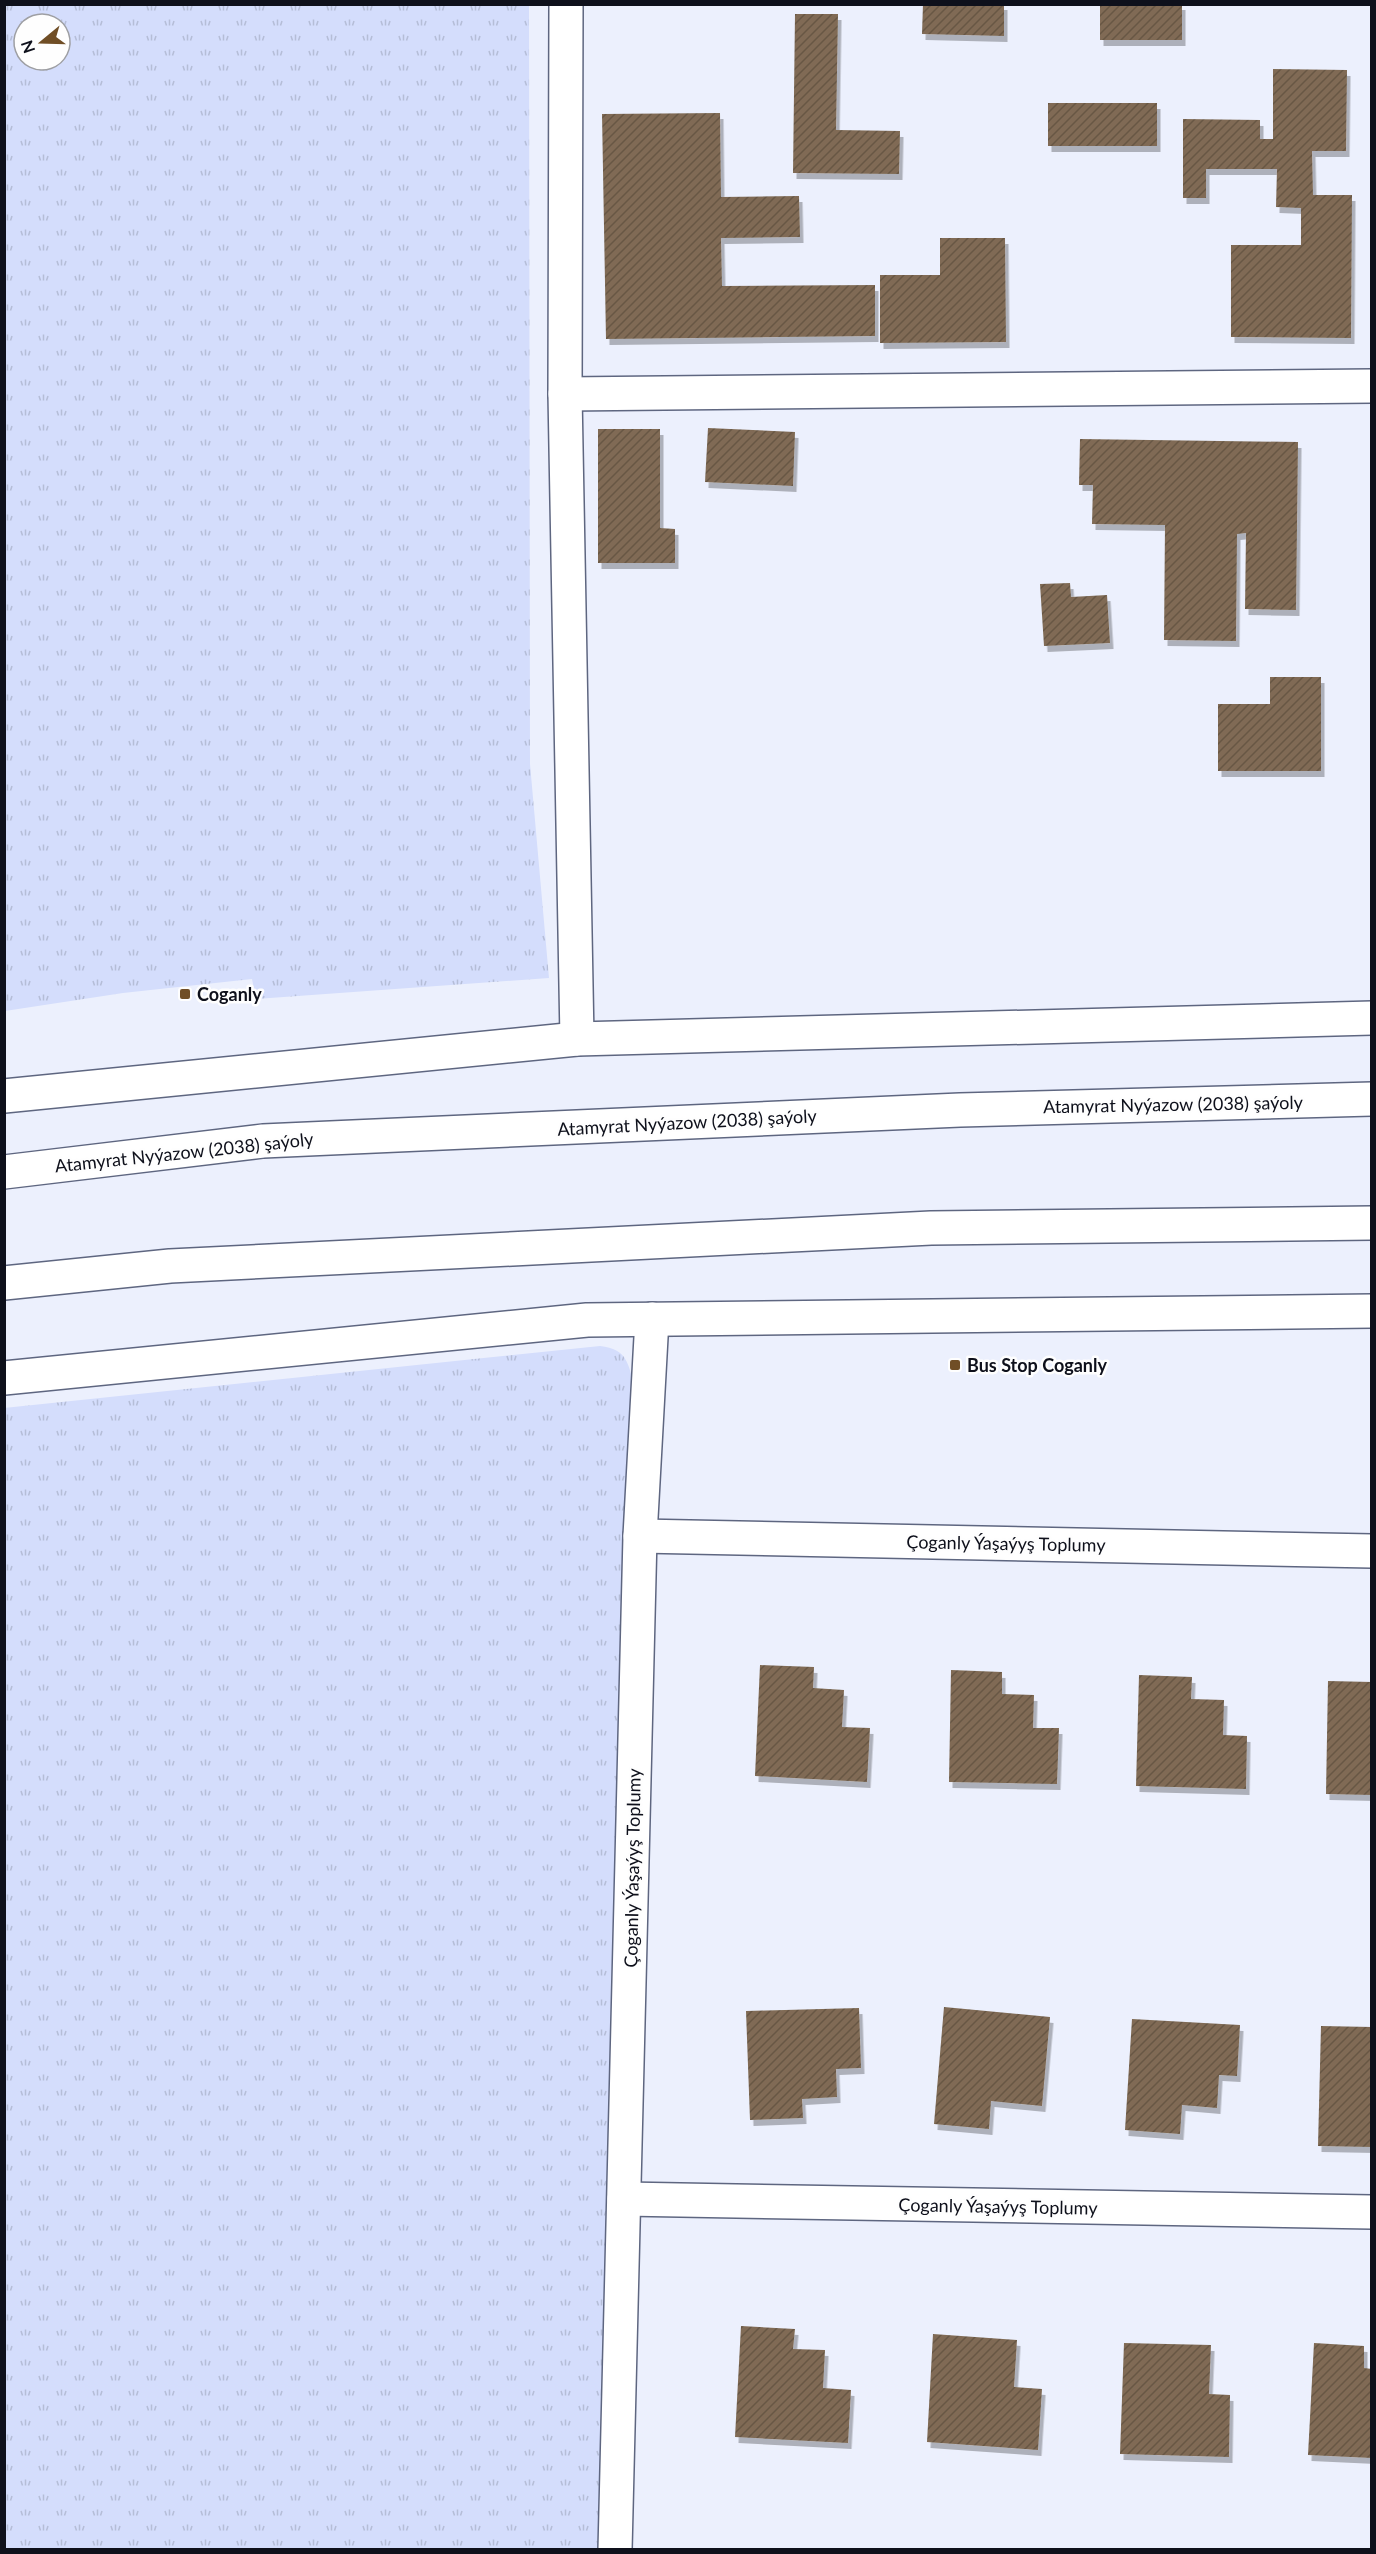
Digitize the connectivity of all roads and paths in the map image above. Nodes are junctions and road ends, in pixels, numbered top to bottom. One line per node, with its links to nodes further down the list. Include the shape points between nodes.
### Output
1 (566, 4): 3 (street)
2 (1371, 386): 3 (street)
3 (565, 394): 5 (street)
4 (1371, 1018): 5 (street)
5 (577, 1038): 6 (street)
6 (4, 1096)
7 (1371, 1100): 8 (street, Atamyrat Nyýazow (2038) şaýoly, via 960,1110 263,1141)
8 (4, 1172)
9 (1371, 1223): 10 (street, via 931,1228 182,1265)
10 (4, 1283)
11 (1371, 1311): 12 (street)
12 (652, 1319): 13 (street, via 587,1320); 14 (street, Çoganly Ýaşaýyş Toplumy)
13 (4, 1378)
14 (640, 1536): 15 (street, Çoganly Ýaşaýyş Toplumy); 16 (street, Çoganly Ýaşaýyş Toplumy)
15 (1371, 1551)
16 (624, 2199): 17 (street, Çoganly Ýaşaýyş Toplumy); 18 (street, Çoganly Ýaşaýyş Toplumy)
17 (1371, 2212)
18 (615, 2550)

